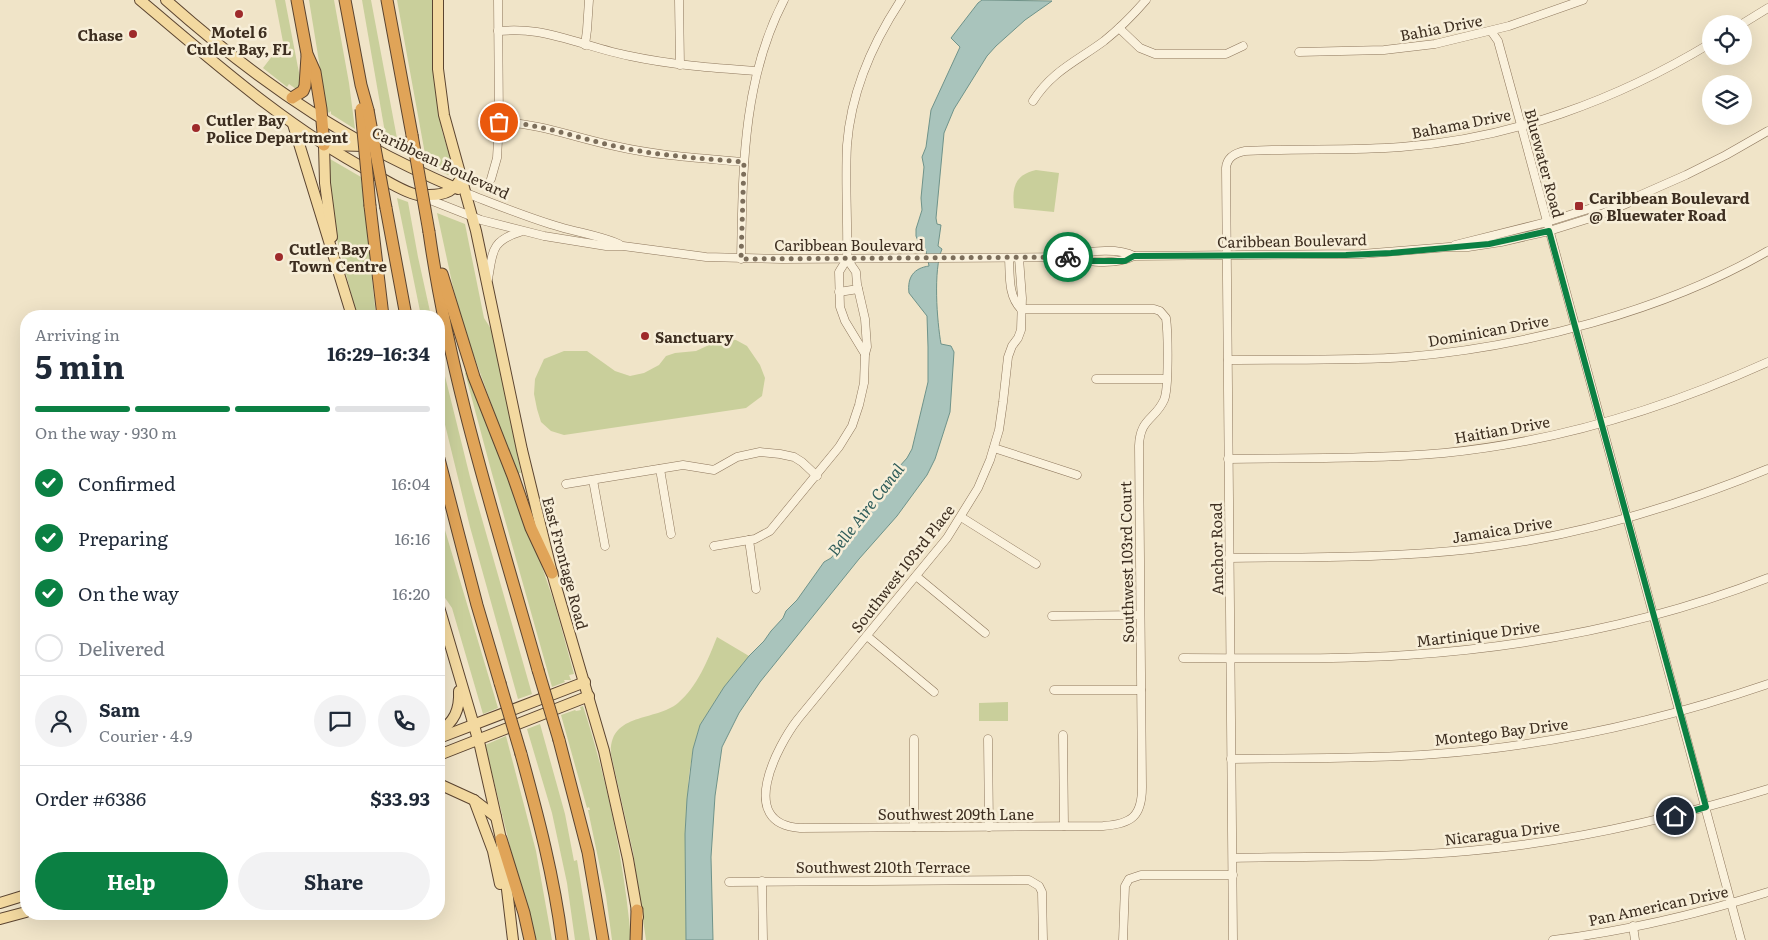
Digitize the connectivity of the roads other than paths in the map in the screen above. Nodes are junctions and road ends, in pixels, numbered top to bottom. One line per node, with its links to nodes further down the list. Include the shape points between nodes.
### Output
1 (140, 0): 20 (main road, Caribbean Boulevard)
2 (166, 0): 15 (main road, Caribbean Boulevard)
3 (297, 0): 25 (highway)
4 (345, 0): 30 (highway)
5 (387, 0): 50 (highway, bridge)
6 (438, 0): 40 (main road, East Frontage Road, via 438,69 442,105)
7 (498, 0): 18 (street)
8 (589, 0): 21 (street)
9 (680, 0): 26 (street)
10 (784, 0): 27 (street)
11 (900, 0): 59 (street, via 871,51 852,112 847,155)
12 (1146, 0): 17 (street)
13 (1583, 0): 19 (street, Bahia Drive)
14 (1768, 8): 16 (street)
15 (186, 18): 20 (main road); 28 (main road, Caribbean Boulevard)
16 (1752, 18)
17 (1119, 28): 22 (street, via 1140,48 1155,54 1226,54); 29 (street, via 1053,76)
18 (498, 31): 21 (street, via 536,32); 32 (street)
19 (1492, 31): 24 (street, Bahia Drive, via 1411,48); 34 (street, Bluewater Road, via 1498,41)
20 (178, 32): 33 (main road, Caribbean Boulevard)
21 (585, 45): 26 (street)
22 (1243, 46)
23 (1702, 48): 34 (street, Bahama Drive, via 1668,68 1577,109)
24 (1299, 52)
25 (307, 54): 28 (highway, via 305,86); 31 (highway, via 315,72)
26 (680, 65): 27 (street)
27 (756, 71): 39 (street)
28 (292, 98): 31 (main road, Caribbean Boulevard)
29 (1033, 101)
30 (364, 109): 65 (highway, bridge, via 370,206); 66 (highway, bridge)
31 (322, 118): 36 (highway); 37 (main road, Caribbean Boulevard)
32 (499, 122): 39 (street, via 530,124 652,154); 41 (street, via 497,158)
33 (293, 124): 36 (main road, Caribbean Boulevard); 53 (main road)
34 (1521, 126): 38 (street, Bahama Drive, via 1415,146 1245,151); 47 (street, Bluewater Road)
35 (1768, 130): 45 (street, Caribbean Boulevard, via 1701,168)
36 (324, 145): 37 (main road); 44 (main road, Caribbean Boulevard); 53 (main road)
37 (368, 146): 42 (main road, Caribbean Boulevard)
38 (1229, 158): 55 (street, Anchor Road, via 1226,165)
39 (744, 162): 58 (street)
40 (462, 175): 42 (main road); 43 (main road, East Frontage Road)
41 (491, 179)
42 (455, 188): 43 (main road, Caribbean Boulevard); 44 (main road, via 443,194)
43 (466, 193): 46 (main road, East Frontage Road); 51 (street, Caribbean Boulevard, via 530,218)
44 (418, 196): 46 (street, Caribbean Boulevard)
45 (1636, 197): 47 (street, Caribbean Boulevard); 49 (street, Caribbean Boulevard, via 1597,216)
46 (473, 217): 48 (street, Caribbean Boulevard); 60 (main road, East Frontage Road)
47 (1547, 222): 49 (street, Bluewater Road); 52 (street, Caribbean Boulevard)
48 (522, 231): 51 (street, Caribbean Boulevard, via 589,244); 60 (street, via 506,237 495,247)
49 (1549, 231): 52 (street, Caribbean Boulevard, via 1501,242); 69 (street, Bluewater Road)
50 (429, 232): 67 (highway, bridge); 93 (highway, via 474,377 531,528)
51 (623, 246): 58 (street, Caribbean Boulevard, via 670,254)
52 (1449, 247): 55 (street, Caribbean Boulevard, via 1361,254)
53 (332, 250): 64 (main road)
54 (1768, 250): 69 (street, Dominican Drive, via 1693,287)
55 (1227, 256): 57 (street, Caribbean Boulevard, via 1134,256 1125,261 1084,261 1074,257); 71 (street, Anchor Road)
56 (1009, 258): 57 (street, Caribbean Boulevard); 59 (street, Caribbean Boulevard); 63 (street, Southwest 103rd Place, via 1012,294)
57 (1019, 258): 63 (street, Southwest 103rd Place)
58 (741, 259): 59 (street, Caribbean Boulevard)
59 (847, 259): 61 (street, via 856,272); 62 (street, via 839,272)
60 (487, 284): 93 (main road, East Frontage Road)
61 (858, 290): 62 (street); 70 (street, via 865,319)
62 (839, 292): 70 (street, via 843,317)
63 (1021, 309): 74 (street, Southwest 103rd Court, via 1150,309 1162,313 1166,322); 76 (street, Southwest 103rd Place, via 1020,334 1008,357)
64 (350, 310)
65 (382, 310)
66 (405, 310)
67 (442, 310)
68 (445, 322): 149 (highway, bridge, via 466,413 588,852)
69 (1575, 327): 71 (street, Dominican Drive, via 1500,344 1422,355); 75 (street, Bluewater Road)
70 (865, 354): 81 (street, via 862,390 852,426)
71 (1228, 360): 77 (street, Anchor Road)
72 (1768, 362): 75 (street, Haitian Drive, via 1682,397)
73 (1096, 379): 74 (street)
74 (1166, 379): 97 (street, Southwest 103rd Court, via 1165,398 1146,421 1139,440)
75 (1601, 422): 77 (street, Haitian Drive, via 1533,439 1444,453 1356,458); 86 (street, Bluewater Road)
76 (994, 448): 80 (street); 85 (street, Southwest 103rd Place)
77 (1228, 459): 91 (street, Anchor Road)
78 (660, 469): 81 (street, via 686,465 714,470 737,456 765,452 794,457); 82 (street); 87 (street)
79 (1768, 470): 86 (street, Jamaica Drive)
80 (1077, 474)
81 (817, 476): 88 (street, via 770,531)
82 (593, 480): 84 (street); 89 (street)
83 (445, 482): 148 (highway, bridge, via 536,810 550,866)
84 (566, 484)
85 (962, 517): 92 (street); 94 (street, Southwest 103rd Place)
86 (1627, 518): 91 (street, Jamaica Drive, via 1539,538 1465,550 1362,557); 98 (street, Bluewater Road)
87 (671, 534)
88 (749, 540): 90 (street); 96 (street)
89 (605, 546)
90 (714, 546)
91 (1229, 558): 104 (street, Anchor Road)
92 (1036, 564)
93 (552, 572): 106 (main road, East Frontage Road)
94 (916, 576): 101 (street); 102 (street, Southwest 103rd Place)
95 (1768, 578): 98 (street, Martinique Drive)
96 (756, 588)
97 (1140, 615): 99 (street); 109 (street, Southwest 103rd Court)
98 (1653, 615): 104 (street, Martinique Drive, via 1573,634 1476,649 1366,657); 112 (street, Bluewater Road)
99 (1052, 616)
100 (445, 628): 105 (main road)
101 (985, 633)
102 (867, 636): 110 (street); 128 (street, Southwest 103rd Place, via 792,727 778,750 765,795 770,813)
103 (1184, 658): 104 (street, Martinique Drive)
104 (1230, 658): 121 (street, Anchor Road)
105 (460, 680): 113 (main road); 114 (main road, via 456,714)
106 (585, 682): 111 (main road, East Frontage Road); 113 (main road)
107 (1768, 684): 112 (street, Montego Bay Drive)
108 (1054, 690): 109 (street)
109 (1141, 690): 127 (street, Southwest 103rd Court, via 1142,795 1139,811)
110 (934, 692)
111 (589, 696): 118 (main road); 141 (main road, East Frontage Road, via 628,858)
112 (1679, 712): 121 (street, Montego Bay Drive, via 1565,738 1462,752 1386,757); 125 (street, Bluewater Road)
113 (474, 726): 116 (main road); 118 (main road)
114 (445, 727)
115 (1063, 735): 129 (street)
116 (445, 736)
117 (988, 739): 131 (street)
118 (478, 740): 120 (main road); 126 (main road)
119 (914, 740): 130 (street)
120 (445, 753)
121 (1231, 759): 133 (street, Anchor Road)
122 (445, 787): 124 (main road)
123 (1768, 789): 125 (street, Nicaragua Drive)
124 (474, 800): 126 (main road); 145 (main road, via 493,851)
125 (1706, 807): 133 (street, Nicaragua Drive, via 1593,833 1469,851); 140 (street, Bluewater Road)
126 (496, 817): 132 (main road)
127 (1133, 817): 129 (street, Southwest 209th Lane, via 1108,825)
128 (778, 821): 130 (street, Southwest 209th Lane, via 800,828)
129 (1064, 826): 131 (street, Southwest 209th Lane)
130 (914, 827): 131 (street, Southwest 209th Lane)
131 (989, 827)
132 (501, 839): 145 (main road); 147 (highway)
133 (1233, 858): 134 (street, Anchor Road)
134 (1233, 874): 154 (street, via 1132,877 1125,886); 155 (street, Anchor Road)
135 (762, 881): 136 (street, Southwest 210th Terrace); 152 (street); 153 (street, Southwest 210th Terrace, via 1024,879 1041,889)
136 (729, 882)
137 (1768, 892): 140 (street, Pan American Drive)
138 (20, 898): 139 (main road)
139 (0, 903)
140 (1731, 904): 144 (street, Pan American Drive); 158 (street, Bluewater Road)
141 (637, 910): 150 (highway); 151 (main road, East Frontage Road)
142 (20, 914): 143 (main road)
143 (0, 919)
144 (1632, 926): 156 (street, Pan American Drive); 157 (street)
145 (511, 928): 146 (main road)
146 (513, 940)
147 (530, 940)
148 (562, 940)
149 (603, 940)
150 (636, 940)
151 (642, 940)
152 (763, 940)
153 (1043, 940)
154 (1123, 940)
155 (1233, 940)
156 (1553, 940)
157 (1635, 940)
158 (1741, 940)

